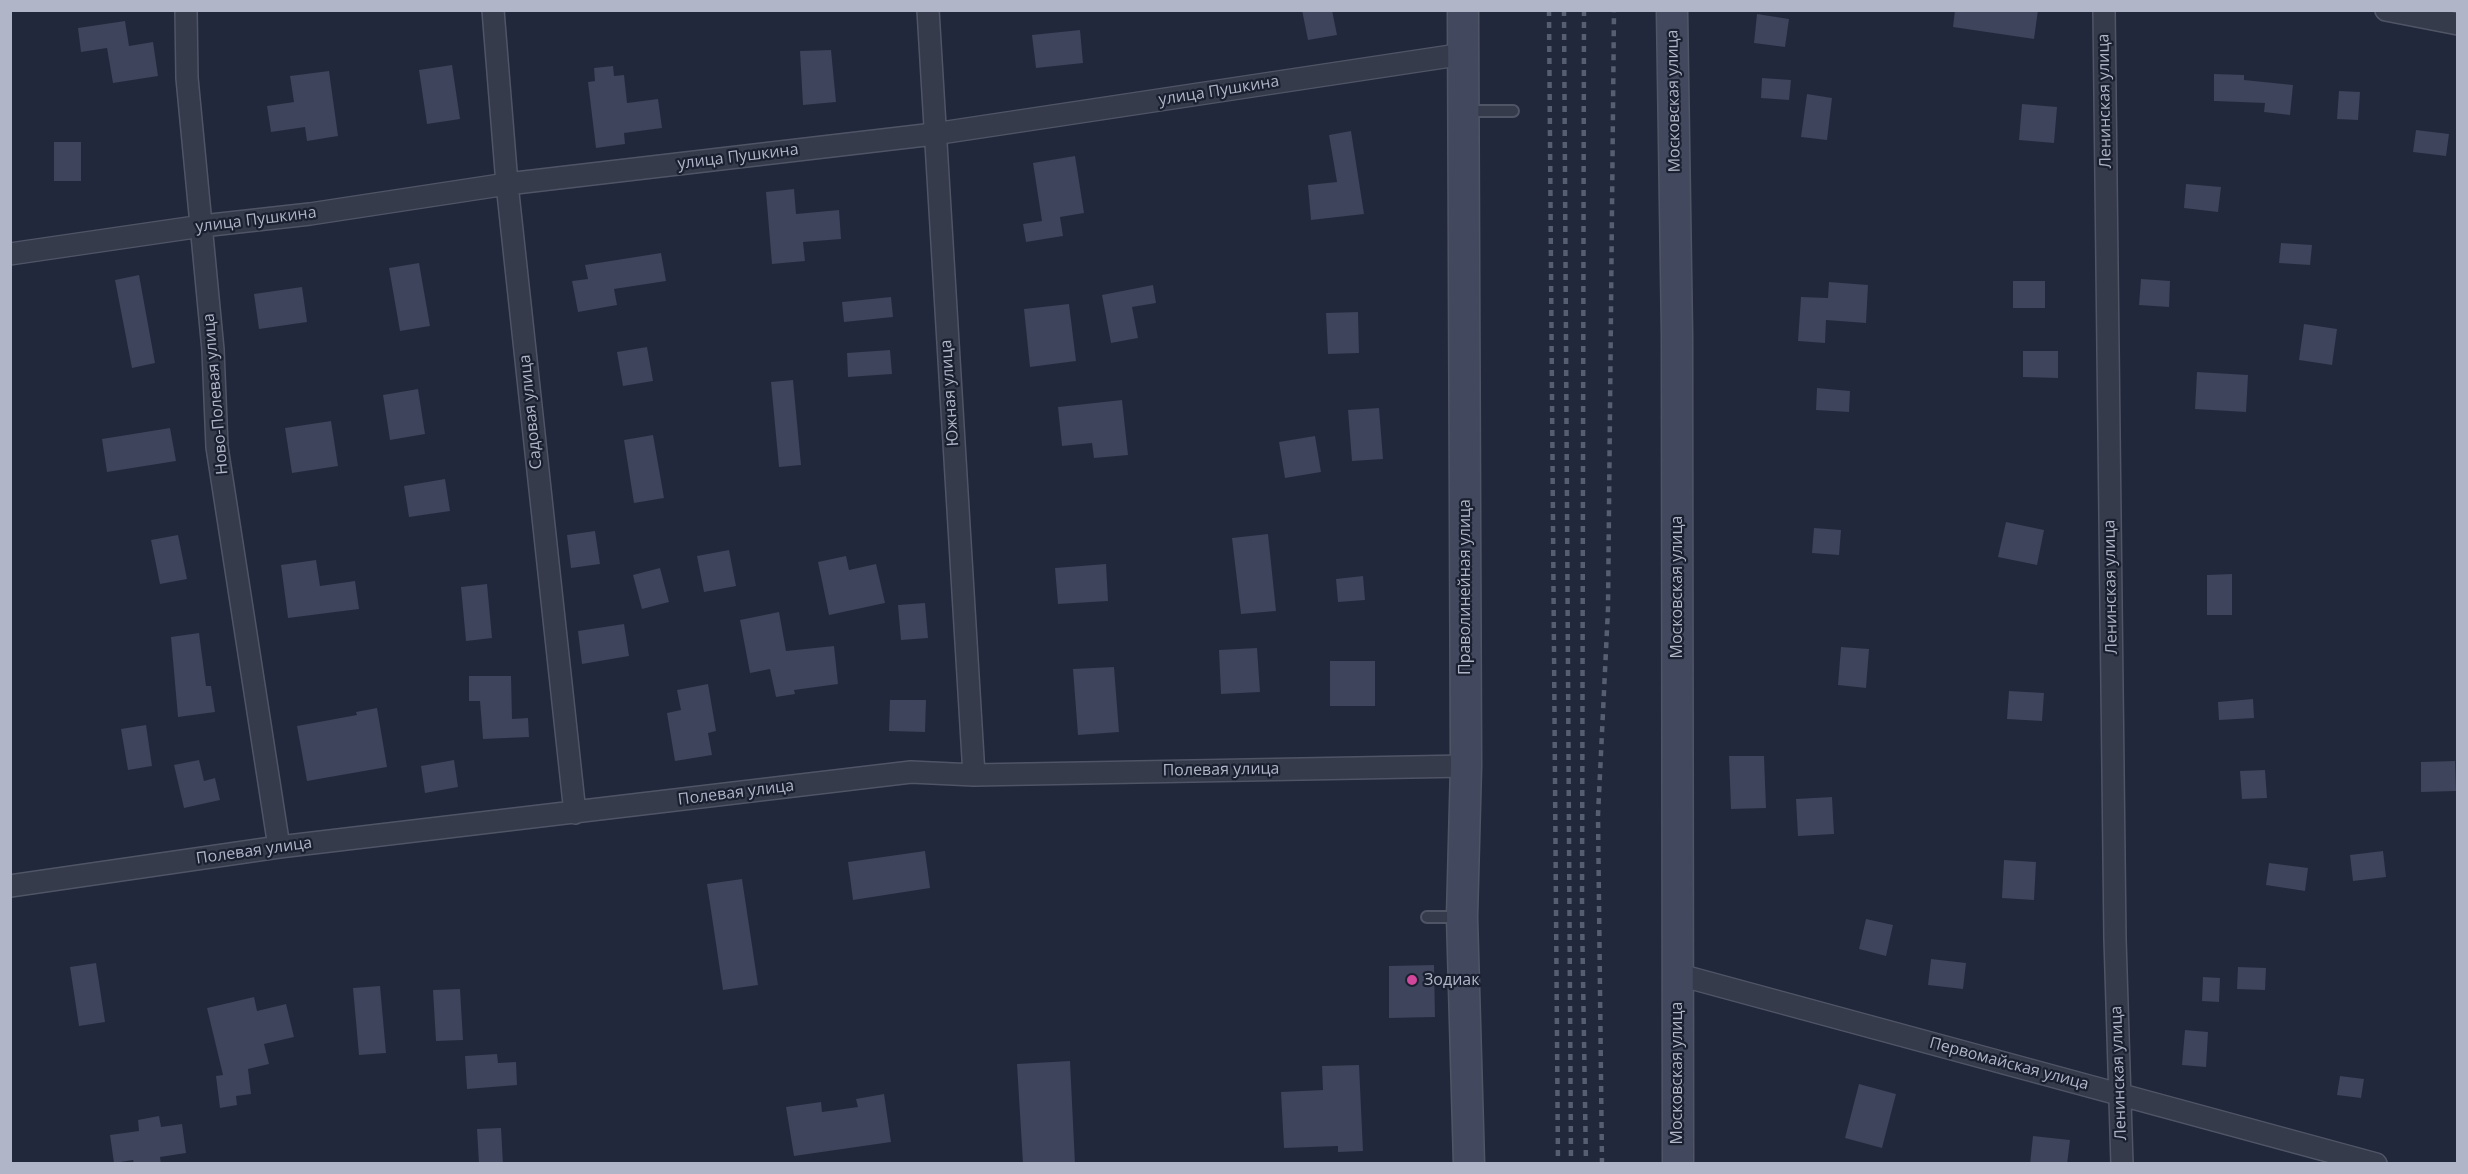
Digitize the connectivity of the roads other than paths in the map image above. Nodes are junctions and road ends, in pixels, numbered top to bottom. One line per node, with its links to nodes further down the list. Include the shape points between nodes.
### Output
1 (186, 10): 14 (street, Ново-Полевая улица)
2 (493, 10): 13 (street, Садовая улица)
3 (928, 10): 12 (street, Южная улица)
4 (1463, 10): 9 (main road, Праволинейная улица)
5 (1672, 10): 23 (main road, Московская улица, via 1677,335)
6 (2104, 10): 24 (street, Ленинская улица)
7 (2386, 10): 8 (street)
8 (2457, 24)
9 (1464, 54): 10 (main road, Праволинейная улица); 12 (street, улица Пушкина)
10 (1464, 111): 11 (lane); 16 (main road, Праволинейная улица)
11 (1513, 111)
12 (934, 134): 13 (street, улица Пушкина); 17 (street, Южная улица)
13 (507, 184): 14 (street, улица Пушкина); 18 (street, Садовая улица)
14 (201, 226): 15 (street, улица Пушкина); 19 (street, Ново-Полевая улица, via 213,350 217,447)
15 (10, 254)
16 (1466, 766): 17 (street, Полевая улица); 22 (main road, Праволинейная улица)
17 (974, 775): 18 (street, Полевая улица, via 911,772)
18 (575, 813): 19 (street, Полевая улица)
19 (279, 847): 20 (street, Полевая улица)
20 (10, 886)
21 (1427, 917): 22 (lane)
22 (1462, 917): 25 (main road, Праволинейная улица)
23 (1677, 974): 24 (street, Первомайская улица); 26 (main road, Московская улица)
24 (2119, 1093): 27 (street, Ленинская улица); 28 (street, Первомайская улица)
25 (1469, 1164)
26 (1678, 1164)
27 (2122, 1164)
28 (2376, 1164)

